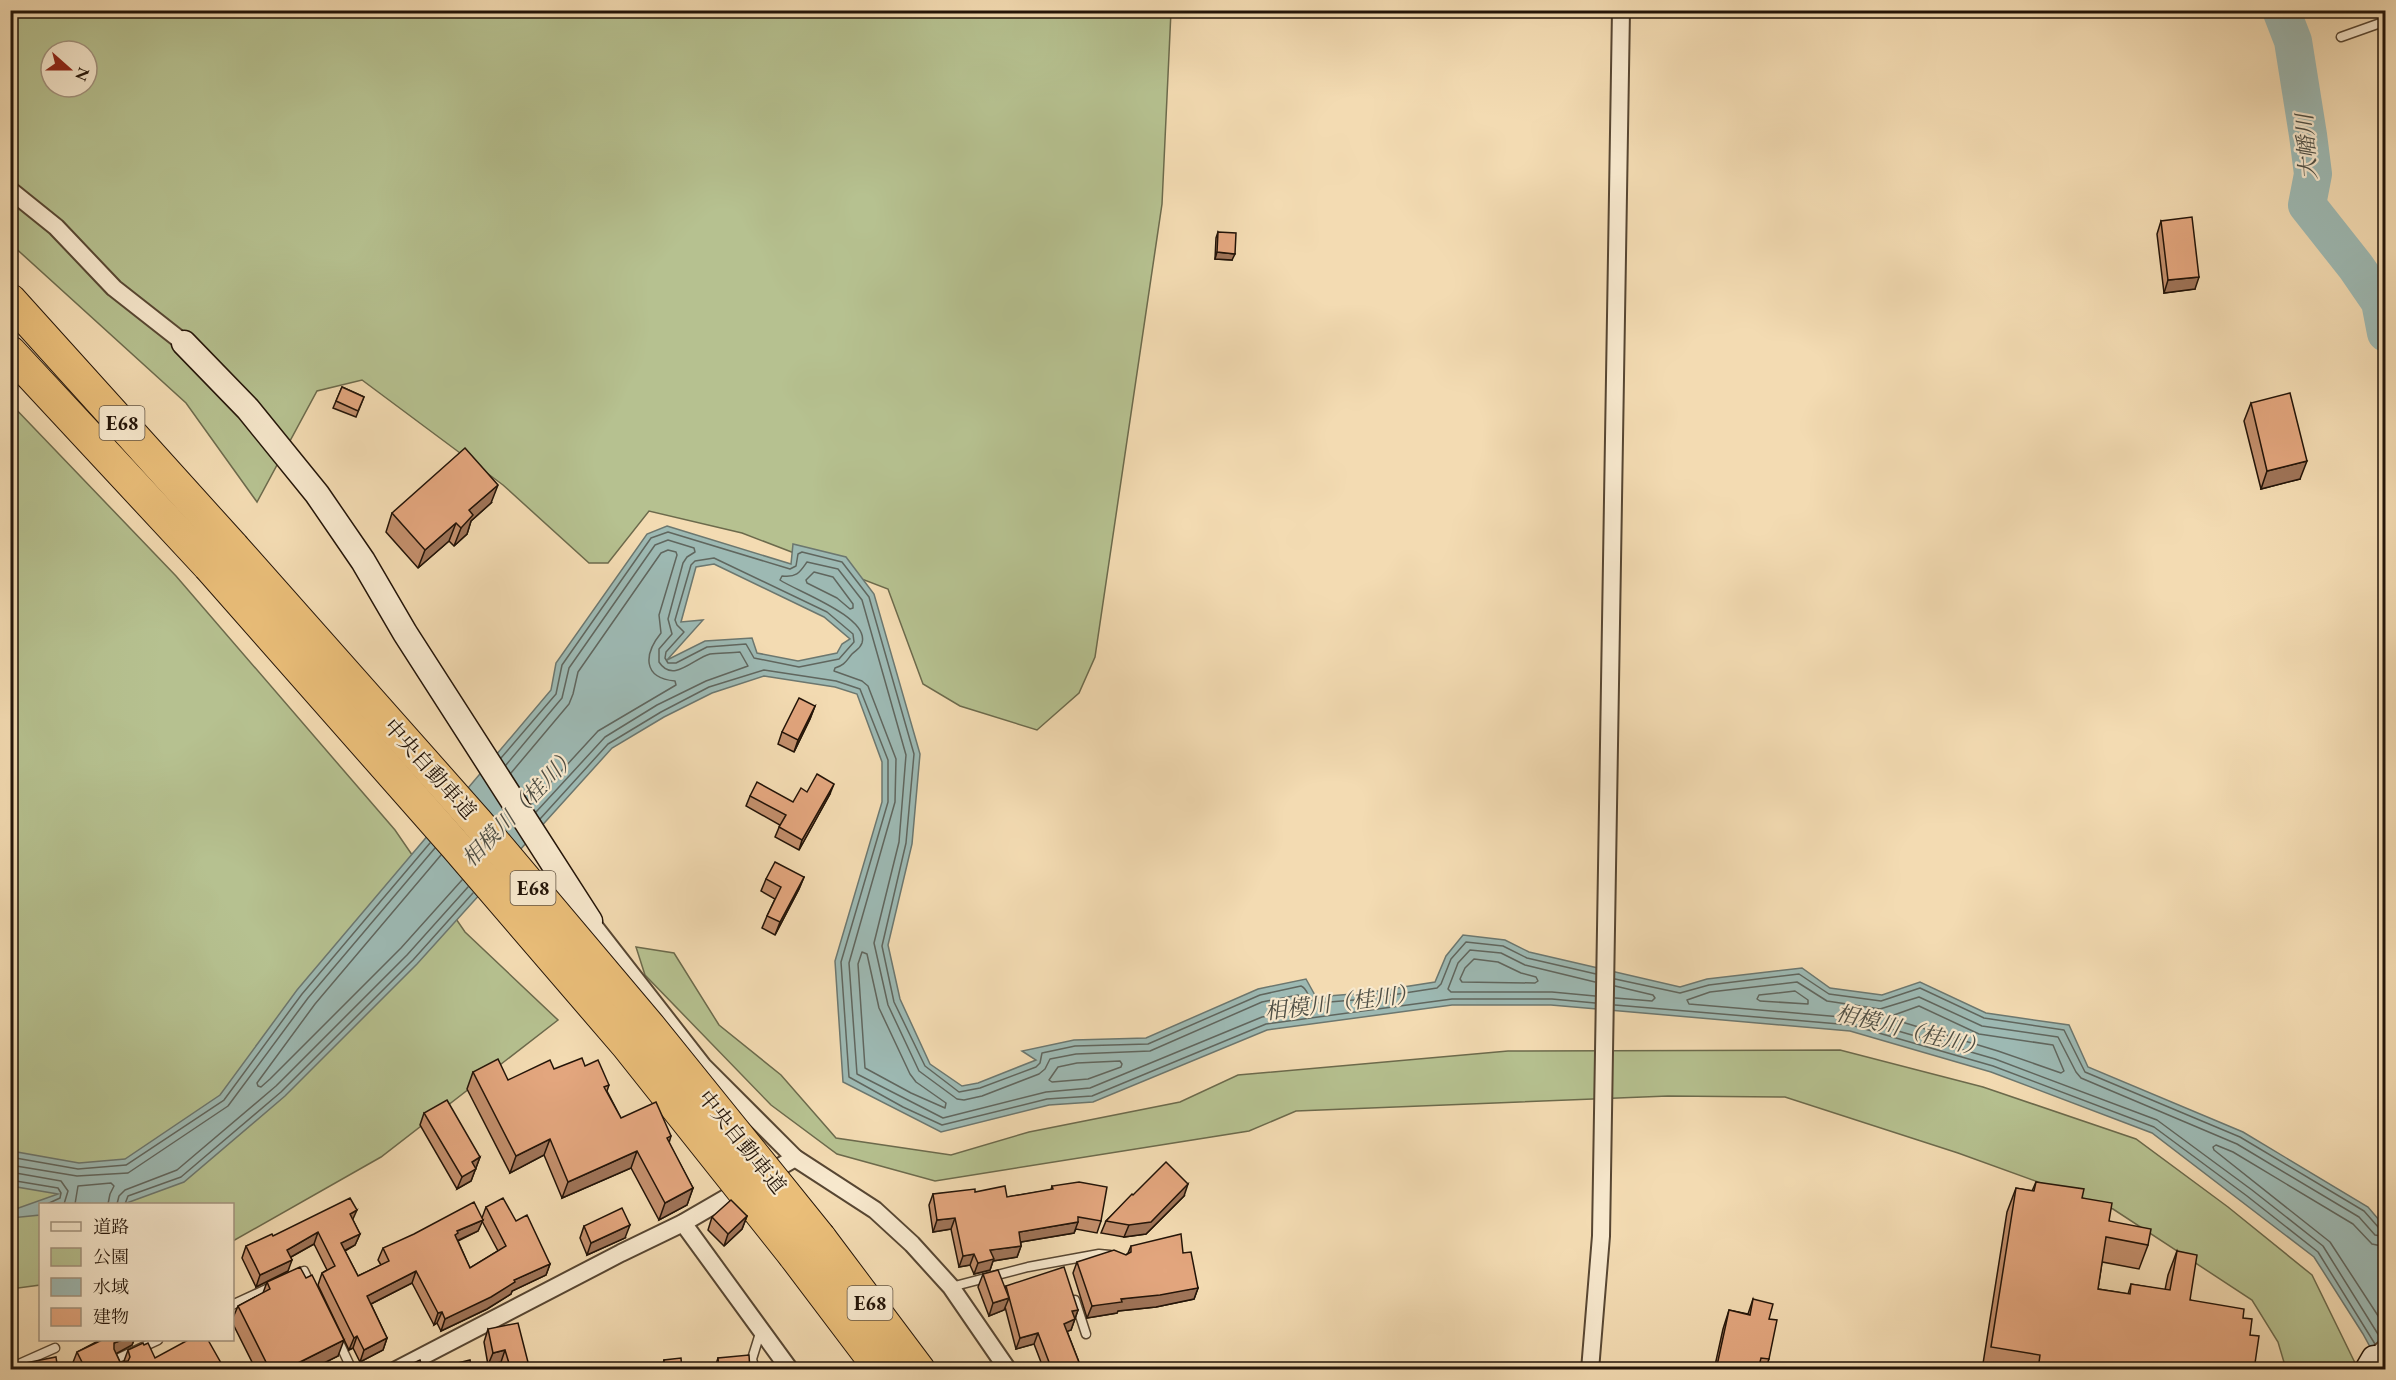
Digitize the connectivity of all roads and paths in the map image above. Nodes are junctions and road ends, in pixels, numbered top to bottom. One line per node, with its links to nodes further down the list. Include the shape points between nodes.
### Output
1 (1621, 10): 33 (street, via 1601,1236)
2 (2385, 21): 3 (lane)
3 (2341, 37)
4 (10, 190): 6 (street, via 56,227 114,288)
5 (10, 300): 8 (highway, 中央自動車道 / E68)
6 (184, 343): 9 (street, via 248,410 317,494)
7 (10, 352): 8 (highway, 中央自動車道 / E68)
8 (221, 557): 30 (highway, 中央自動車道 / E68, bridge, via 455,845 620,1036); 31 (highway, 中央自動車道 / E68, bridge, via 476,821 649,1026 820,1238)
9 (590, 921): 10 (street, via 703,1066)
10 (795, 1158): 11 (street); 15 (street, via 875,1210)
11 (683, 1223): 20 (street); 27 (street)
12 (1121, 1260): 13 (lane, via 1098,1254)
13 (1062, 1261): 14 (lane); 15 (lane)
14 (1065, 1272)
15 (951, 1287): 32 (street)
16 (314, 1291): 18 (lane, via 304,1271)
17 (1072, 1292): 21 (lane)
18 (234, 1304)
19 (333, 1330): 26 (lane)
20 (761, 1330): 28 (lane, via 752,1359); 29 (street)
21 (1086, 1334)
22 (156, 1341): 25 (lane, via 115,1360)
23 (55, 1348): 24 (lane)
24 (10, 1368)
25 (119, 1370)
26 (352, 1370)
27 (396, 1370)
28 (755, 1370)
29 (790, 1370)
30 (881, 1370)
31 (919, 1370)
32 (1008, 1370)
33 (1590, 1370)

